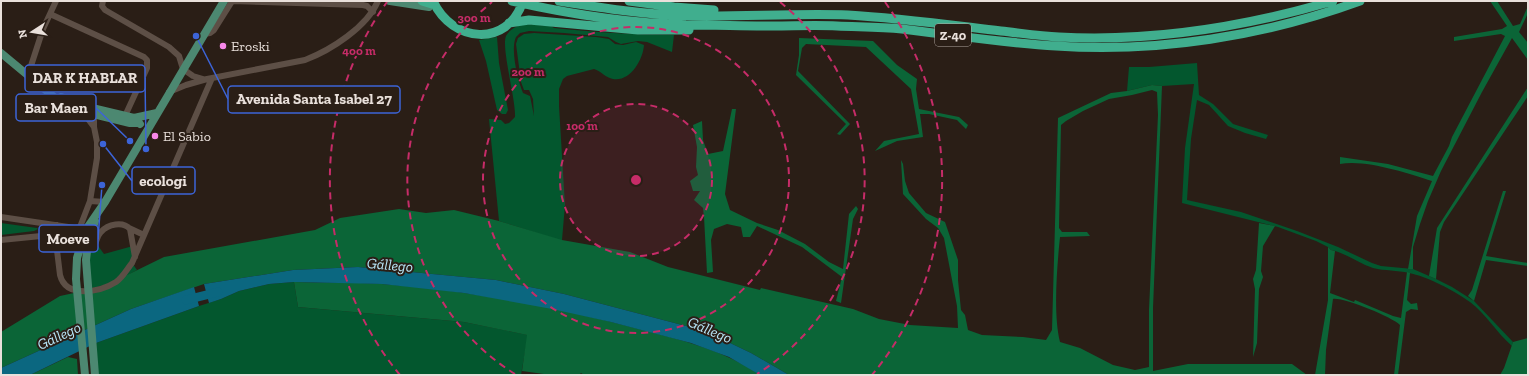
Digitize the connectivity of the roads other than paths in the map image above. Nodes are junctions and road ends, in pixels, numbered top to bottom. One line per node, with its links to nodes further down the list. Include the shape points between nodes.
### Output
1 (56, 1): 15 (street)
2 (103, 1): 21 (street, via 102,6 105,10 173,50)
3 (223, 1): 19 (main road)
4 (378, 1): 14 (street)
5 (390, 1): 13 (main road)
6 (422, 1): 13 (highway)
7 (512, 1): 18 (highway, Z-40, via 621,20)
8 (523, 1): 17 (highway, via 518,13)
9 (559, 1): 16 (highway, Z-40, via 625,12 690,16)
10 (630, 1): 16 (highway, via 692,9 770,11)
11 (1334, 1): 16 (highway, Z-40, via 1227,27 1108,38 1058,37 847,15)
12 (1360, 1): 18 (highway, Z-40, via 1290,23 1252,31 1176,44 1117,47 1057,46 899,29 833,25)
13 (435, 5): 17 (highway, via 451,25 470,34 489,33)
14 (373, 12): 19 (street, via 363,5 234,2 214,30); 23 (street, via 320,54 305,60)
15 (50, 14): 22 (street); 27 (street, via 147,60 147,68)
16 (778, 15)
17 (509, 23): 18 (highway, via 528,20 638,30 722,29)
18 (748, 26)
19 (204, 34): 21 (main road)
20 (1, 53): 22 (main road)
21 (183, 69): 23 (street, via 193,76); 24 (main road)
22 (28, 75): 25 (main road, via 46,90)
23 (210, 79): 24 (street); 41 (street)
24 (169, 92): 26 (main road)
25 (94, 113): 27 (main road); 28 (main road); 29 (street); 29 (street, via 89,121)
26 (157, 113): 28 (main road); 30 (main road)
27 (125, 116): 28 (main road)
28 (134, 122): 30 (main road); 31 (main road)
29 (94, 127): 32 (street, via 97,158)
30 (148, 128): 31 (main road)
31 (140, 141): 33 (main road)
32 (90, 200): 33 (street); 37 (street, via 80,228)
33 (105, 202): 34 (main road)
34 (98, 213): 43 (main road); 45 (main road, via 81,240 77,258 76,279)
35 (1, 217): 36 (street)
36 (46, 224): 37 (street); 39 (street)
37 (57, 225): 40 (street)
38 (129, 228): 41 (street); 43 (street, via 119,224 106,228 100,232 94,246); 44 (street)
39 (47, 233): 40 (street); 42 (street, via 41,236)
40 (55, 234): 44 (street, via 62,281 72,290 93,290 111,285 121,278)
41 (144, 235): 44 (street)
42 (1, 240)
43 (87, 249): 46 (main road)
44 (133, 260)
45 (85, 375)
46 (95, 375)

